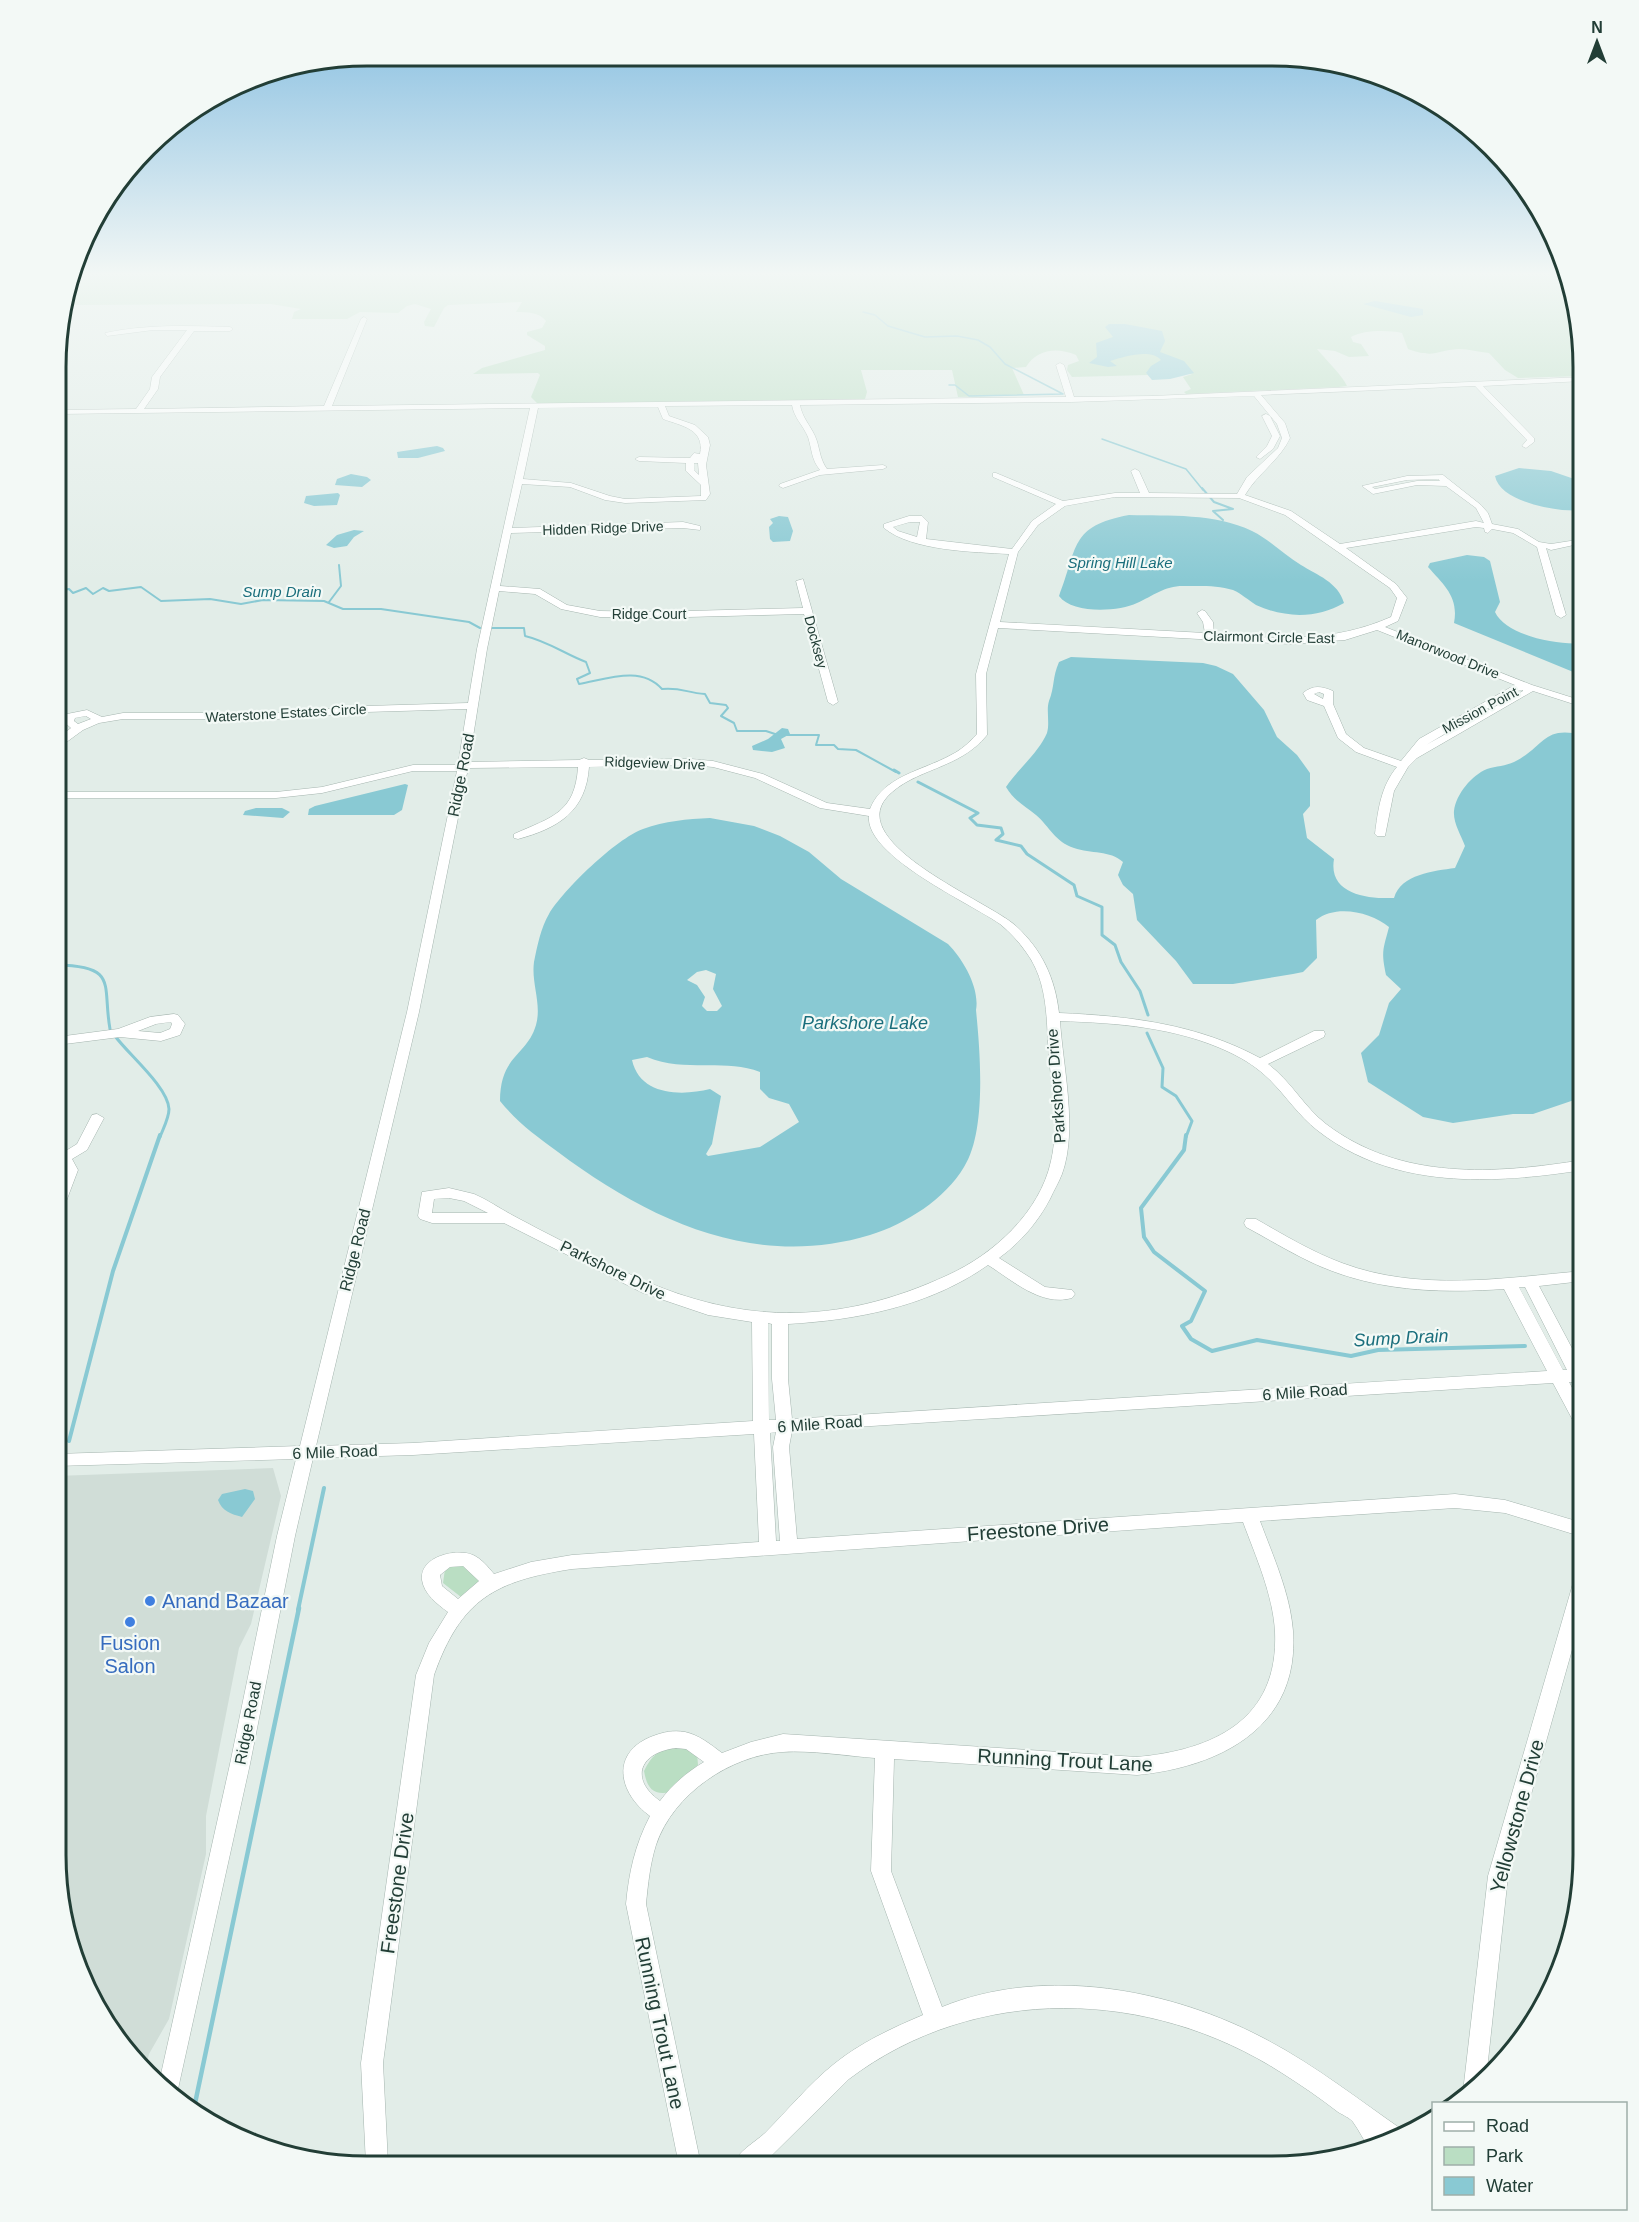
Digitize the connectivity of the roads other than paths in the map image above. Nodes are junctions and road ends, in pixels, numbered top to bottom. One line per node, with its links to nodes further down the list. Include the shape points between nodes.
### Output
1 (158, 375): 7 (street)
2 (162, 375): 8 (street, via 166,377)
3 (341, 375): 16 (street)
4 (1063, 375): 11 (street)
5 (1573, 380): 6 (street)
6 (1477, 384): 10 (street); 25 (street, via 1531,440)
7 (151, 394): 8 (street); 17 (street)
8 (160, 394): 18 (street)
9 (1247, 394): 10 (street); 11 (street); 21 (street)
10 (1256, 394): 20 (street)
11 (1071, 399): 12 (street)
12 (800, 403): 14 (street); 33 (street, via 802,423 812,436 814,457)
13 (661, 405): 14 (street); 15 (street); 22 (street, via 666,417)
14 (674, 405): 22 (street)
15 (534, 406): 16 (street); 36 (street, Ridge Road)
16 (327, 409): 18 (street)
17 (138, 411): 18 (street); 19 (street)
18 (148, 411)
19 (66, 412)
20 (1278, 418): 21 (street); 24 (street, via 1286,433)
21 (1268, 419): 23 (street, via 1275,431)
22 (677, 421): 26 (street, via 701,432)
23 (1275, 441): 24 (street); 31 (street)
24 (1285, 442): 32 (street)
25 (1526, 446)
26 (706, 448): 28 (street); 29 (street)
27 (639, 459): 28 (street)
28 (691, 460): 29 (street); 39 (street, via 690,471)
29 (703, 460): 39 (street)
30 (883, 466): 33 (street)
31 (1251, 466): 32 (street); 41 (street, via 1242,474)
32 (1261, 468): 41 (street)
33 (823, 469): 38 (street)
34 (1135, 471): 40 (street)
35 (996, 475): 42 (street)
36 (519, 484): 39 (street, via 583,490 625,501 709,502 713,499); 46 (street, Ridge Road)
37 (1445, 484): 37 (street, via 1440,477 1420,477 1366,486 1373,492 1408,484); 44 (street, via 1488,514)
38 (783, 486)
39 (705, 489)
40 (1145, 494): 41 (street, Clairmont Circle East); 42 (street, Clairmont Circle East, via 1099,496)
41 (1235, 496): 53 (street, Clairmont Circle East, via 1288,513)
42 (1062, 504): 54 (street, via 1035,523)
43 (697, 528): 46 (street, Hidden Ridge Drive, via 683,525)
44 (1489, 528): 45 (street, via 1468,524); 48 (street); 52 (street)
45 (1429, 530): 47 (street); 48 (street)
46 (508, 531): 57 (street, Ridge Road)
47 (1396, 536): 50 (street); 53 (street)
48 (1438, 536): 50 (street)
49 (921, 541): 54 (street)
50 (1405, 542): 55 (street)
51 (1573, 543): 52 (street)
52 (1541, 546): 60 (street)
53 (1338, 547): 55 (street, Clairmont Circle East)
54 (1014, 552): 61 (street)
55 (1348, 553): 62 (street, Clairmont Circle East, via 1393,586 1402,598 1395,620)
56 (801, 581): 58 (street, Docksey)
57 (496, 588): 58 (street, Ridge Court, via 537,591 569,609 600,614); 68 (street, Ridge Road)
58 (807, 610): 66 (street, Docksey)
59 (1202, 613): 63 (street)
60 (1562, 615)
61 (995, 625): 63 (street, Clairmont Circle East); 74 (street, via 981,674 982,735 963,753 892,787 880,799)
62 (1380, 628): 63 (street, Clairmont Circle East, via 1334,640); 64 (street, Manorwood Drive)
63 (1210, 636)
64 (1529, 687): 65 (street, Manorwood Drive); 72 (street, Mission Point, via 1528,692)
65 (1573, 701)
66 (833, 702)
67 (1328, 704): 72 (street, via 1342,736 1360,750)
68 (473, 706): 69 (street, Waterstone Estates Circle, via 278,716 139,714 100,720 87,713 71,716 69,722 78,729); 71 (street, Ridge Road)
69 (66, 736)
70 (584, 762): 71 (street, Ridgeview Drive); 74 (street, Ridgeview Drive, via 670,760 713,764 759,776 824,806); 76 (street, via 579,795 570,807)
71 (464, 765): 73 (street, via 412,768 346,780 304,793); 102 (street, Ridge Road, via 410,1022)
72 (1402, 765): 75 (street, Mission Point, via 1386,792)
73 (66, 795)
74 (874, 813): 77 (street, Parkshore Drive, via 876,830 894,853 994,915 1021,938 1044,973)
75 (1381, 834)
76 (518, 836)
77 (1052, 1017): 81 (street, via 1171,1028 1210,1040); 89 (street, Parkshore Drive, via 1062,1132 1058,1165 1036,1210 1017,1234)
78 (120, 1033): 80 (street)
79 (1319, 1034): 81 (street)
80 (66, 1040)
81 (1259, 1064): 85 (street, via 1326,1131 1370,1158 1458,1176)
82 (98, 1118): 83 (street, via 82,1147)
83 (66, 1154)
84 (66, 1163): 86 (street, via 71,1170)
85 (1573, 1167)
86 (66, 1183)
87 (506, 1218): 87 (street, Parkshore Drive, via 482,1202 458,1194 436,1193 428,1195 425,1202 425,1216 432,1218); 94 (street, Parkshore Drive, via 665,1297 711,1311)
88 (1251, 1223): 92 (street, via 1336,1267 1380,1280 1449,1286)
89 (988, 1258): 93 (street, via 1042,1292); 95 (street, Parkshore Drive, via 951,1280 877,1308)
90 (1573, 1277): 91 (street)
91 (1528, 1281): 92 (street); 96 (street)
92 (1509, 1283): 97 (street)
93 (1066, 1294)
94 (760, 1318): 95 (street, Parkshore Drive); 101 (street)
95 (780, 1320): 100 (street)
96 (1573, 1364)
97 (1558, 1376): 98 (street, 6 Mile Road); 99 (street); 100 (street, 6 Mile Road)
98 (1573, 1378)
99 (1573, 1405)
100 (785, 1426): 101 (street, 6 Mile Road); 106 (street, via 781,1447)
101 (763, 1428): 102 (street, 6 Mile Road); 107 (street)
102 (306, 1454): 103 (street, 6 Mile Road); 116 (street, Ridge Road, via 285,1536)
103 (66, 1460)
104 (1249, 1515): 105 (street, Freestone Drive, via 1488,1501); 106 (street, Freestone Drive); 111 (street, Running Trout Lane, via 1283,1623 1284,1660 1269,1701 1228,1742 1188,1761 1150,1766)
105 (1573, 1527)
106 (789, 1546): 107 (street, Freestone Drive)
107 (768, 1547): 108 (street, Freestone Drive, via 572,1562 534,1568)
108 (491, 1583): 109 (street, Freestone Drive); 109 (street, via 468,1561 450,1559 437,1565 431,1577 433,1588)
109 (459, 1610): 120 (street, Freestone Drive, via 440,1637 425,1675 372,2063)
110 (1573, 1615): 115 (street, Yellowstone Drive, via 1498,1876)
111 (885, 1749): 112 (street, Running Trout Lane, via 783,1743); 114 (street, via 881,1871)
112 (718, 1761): 113 (street, Running Trout Lane, via 699,1773); 113 (street, via 679,1739 662,1740 647,1748 636,1759 633,1781 643,1798)
113 (660, 1812): 121 (street, Running Trout Lane, via 644,1850 636,1904)
114 (935, 2018): 117 (street, via 1029,1997 1103,1998 1158,2008 1214,2026 1250,2043); 122 (street, via 902,2032 834,2077)
115 (1476, 2076)
116 (170, 2082)
117 (1357, 2113): 118 (street); 119 (street)
118 (1387, 2133)
119 (1375, 2137)
120 (377, 2156)
121 (688, 2156)
122 (753, 2156)

